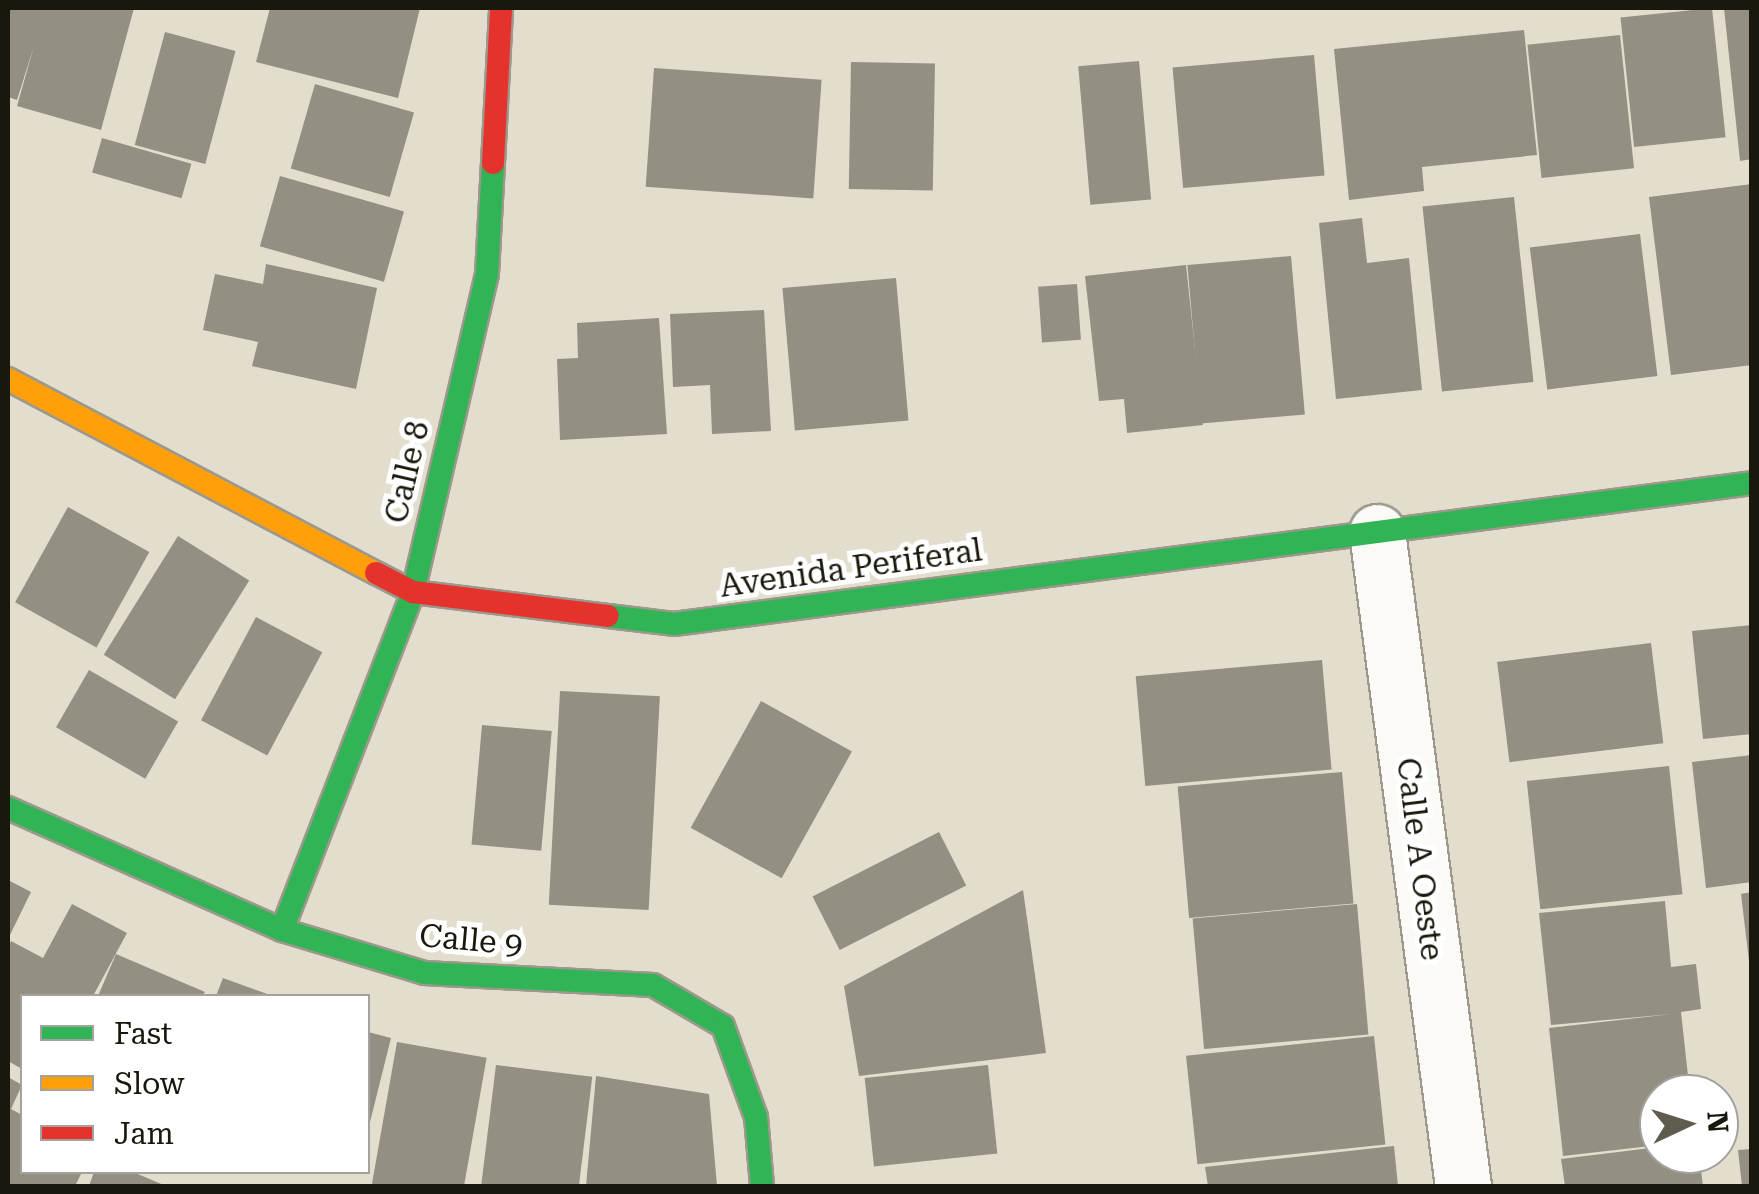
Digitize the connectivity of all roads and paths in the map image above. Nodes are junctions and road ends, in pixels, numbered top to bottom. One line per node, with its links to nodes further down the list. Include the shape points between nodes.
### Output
1 (502, 8): 5 (street, Calle 8, via 487,274)
2 (8, 379): 5 (street, Avenida Periferal)
3 (1752, 482): 4 (street, Avenida Periferal)
4 (1377, 532): 5 (street, Avenida Periferal, via 674,624); 9 (street, Calle A Oeste)
5 (412, 592): 7 (street, Calle 8)
6 (8, 808): 7 (street, Calle 9)
7 (282, 930): 8 (street, Calle 9, via 424,973 653,985 723,1026 756,1118)
8 (762, 1186)
9 (1463, 1186)

